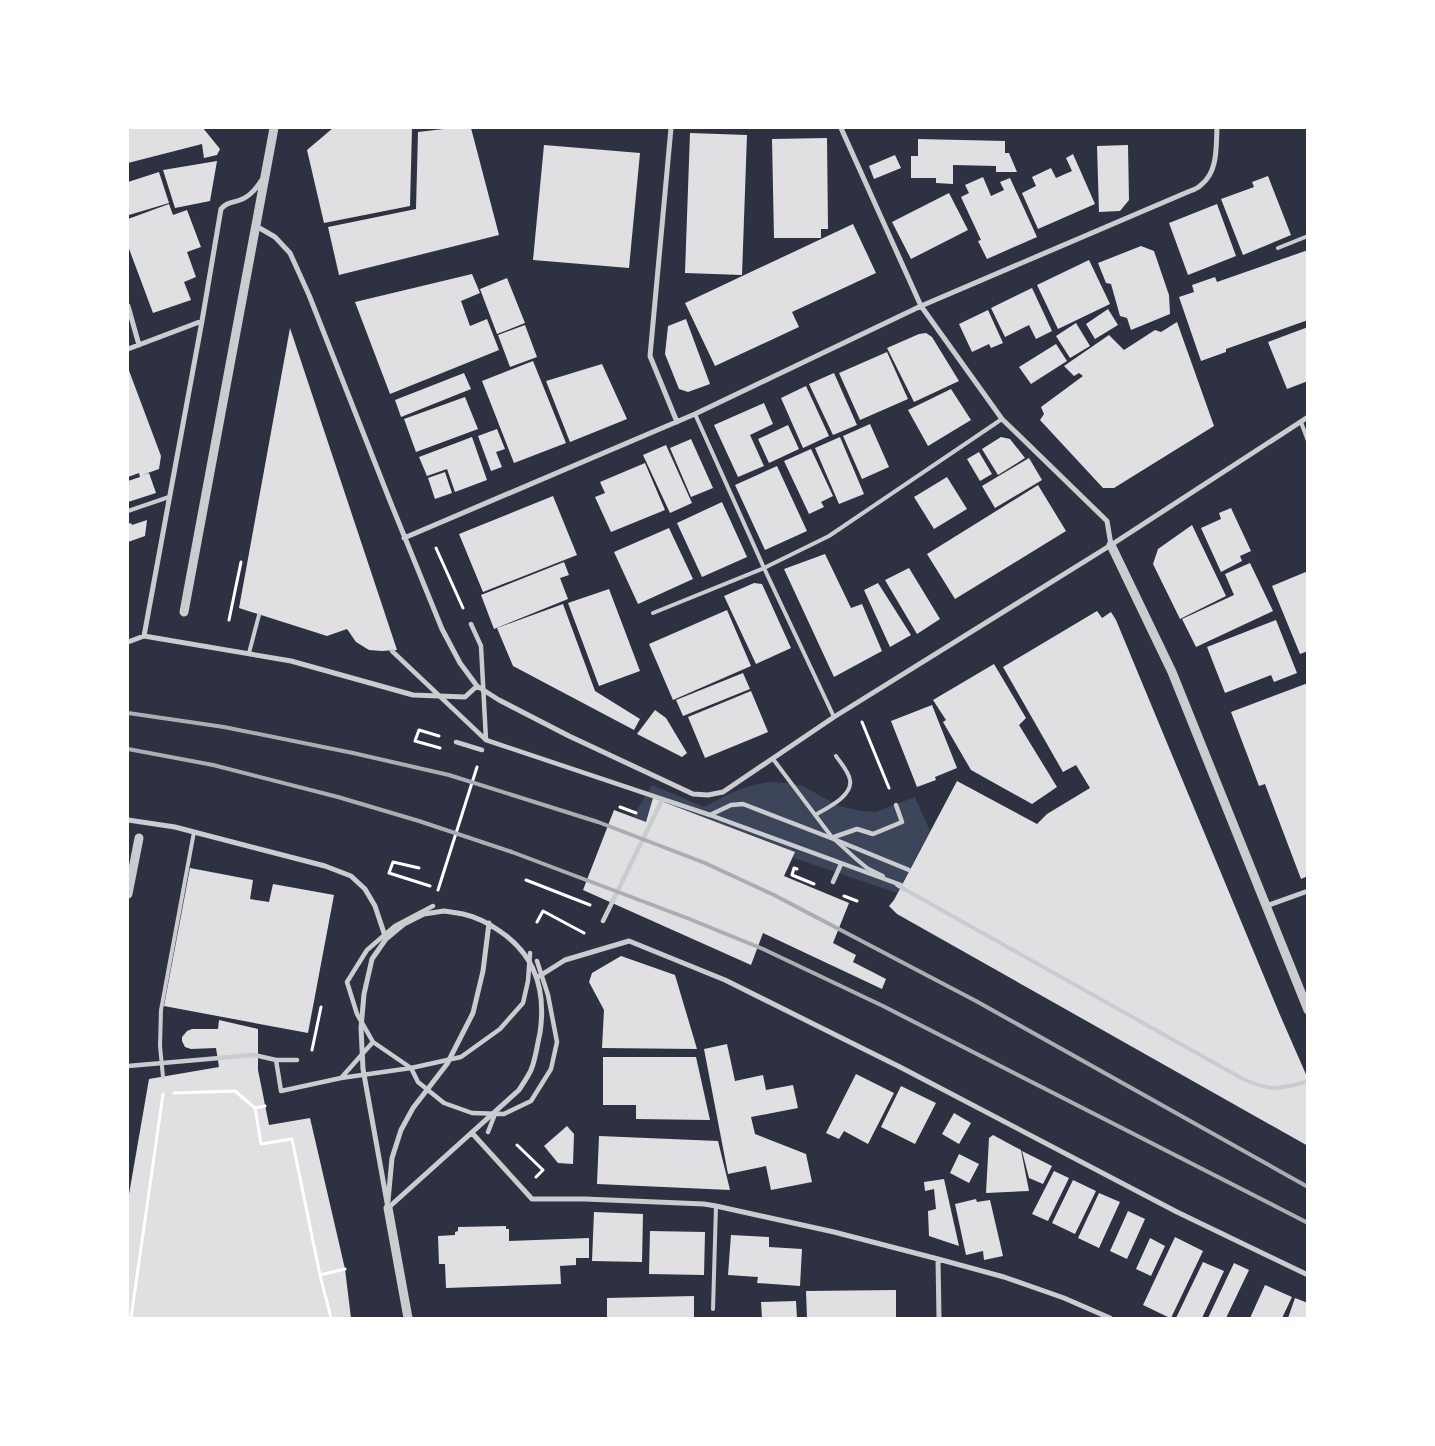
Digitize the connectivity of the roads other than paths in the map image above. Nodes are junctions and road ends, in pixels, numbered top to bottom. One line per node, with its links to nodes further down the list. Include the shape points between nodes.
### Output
1 (274, 128): 5 (street)
2 (671, 128): 17 (street, via 650,356)
3 (841, 128): 10 (street)
4 (1217, 128): 10 (street, via 1215,162 1210,174 1190,192)
5 (264, 176): 6 (street); 11 (street, via 257,189 221,209)
6 (255, 225): 22 (street, via 275,237 290,254); 25 (street)
7 (1308, 236): 8 (lane)
8 (1278, 248)
9 (128, 306): 12 (street)
10 (921, 306): 14 (street); 16 (street)
11 (202, 321): 12 (street); 20 (street)
12 (139, 345): 13 (street)
13 (128, 349)
14 (695, 414): 17 (street); 24 (lane)
15 (1308, 417): 18 (street)
16 (1002, 419): 23 (street, via 1107,521); 24 (lane, via 829,536)
17 (677, 422): 22 (street)
18 (1301, 422): 19 (lane); 23 (street)
19 (1308, 441)
20 (169, 497): 21 (lane); 29 (street)
21 (128, 511)
22 (404, 538): 33 (street, via 442,629)
23 (1111, 544): 34 (street); 55 (street, via 1172,672)
24 (764, 568): 27 (lane); 34 (lane)
25 (184, 612)
26 (259, 614): 32 (lane)
27 (653, 614)
28 (471, 624): 35 (street, via 481,646)
29 (144, 636): 30 (street); 32 (street)
30 (128, 642)
31 (392, 651): 35 (street)
32 (249, 653): 33 (street, via 291,661 413,695 465,697)
33 (477, 686): 39 (street, via 569,736 693,794 723,792)
34 (834, 717): 39 (street)
35 (486, 740): 40 (street)
36 (456, 742): 37 (street)
37 (482, 750)
38 (836, 756): 43 (lane, via 850,778 850,788 847,794)
39 (773, 759): 43 (lane)
40 (662, 800): 42 (street); 56 (street)
41 (896, 805): 47 (street, via 902,822 872,834 857,829)
42 (710, 815): 47 (street, via 731,805 743,804); 48 (street)
43 (816, 815): 70 (lane, via 831,836 867,868 1243,1079 1274,1089)
44 (128, 820): 45 (street)
45 (194, 832): 58 (street, via 325,866 351,876 365,889 375,906); 68 (lane, via 161,1010)
46 (139, 838): 53 (street)
47 (832, 838): 49 (street)
48 (841, 864): 50 (street); 51 (street)
49 (909, 870)
50 (833, 882)
51 (901, 885)
52 (1308, 891): 55 (street)
53 (128, 894)
54 (433, 906): 63 (street, via 394,926 367,950 347,982 357,1014)
55 (1266, 906): 62 (street)
56 (603, 921)
57 (489, 923): 58 (street, via 465,914 444,911 424,914 404,924); 61 (street, via 525,953); 75 (street, via 473,1013 447,1064 413,1108 401,1130 392,1158)
58 (386, 940): 75 (street, via 372,959 361,1028 363,1069)
59 (530, 953): 67 (street, via 523,1003 500,1029 461,1057)
60 (537, 961): 71 (street, via 558,1042 551,1069 531,1101 504,1114)
61 (538, 977): 73 (street, via 542,1021 531,1070 519,1090); 77 (street, via 565,960 629,940 725,980)
62 (1308, 1010)
63 (373, 1042): 67 (street); 69 (street)
64 (276, 1060): 65 (street); 66 (street, via 254,1055); 69 (street, via 281,1091)
65 (297, 1060)
66 (128, 1066)
67 (410, 1068): 69 (street); 71 (street, via 418,1082 444,1103 472,1113)
68 (163, 1077)
69 (341, 1078)
70 (1308, 1081)
71 (495, 1114): 72 (street)
72 (488, 1132)
73 (472, 1133): 74 (street, via 532,1199); 75 (street)
74 (716, 1206): 76 (street); 78 (lane)
75 (388, 1208): 79 (street)
76 (938, 1259): 80 (street); 81 (street, via 1022,1283)
77 (1308, 1276)
78 (713, 1309)
79 (408, 1318)
80 (939, 1318)
81 (1110, 1318)

